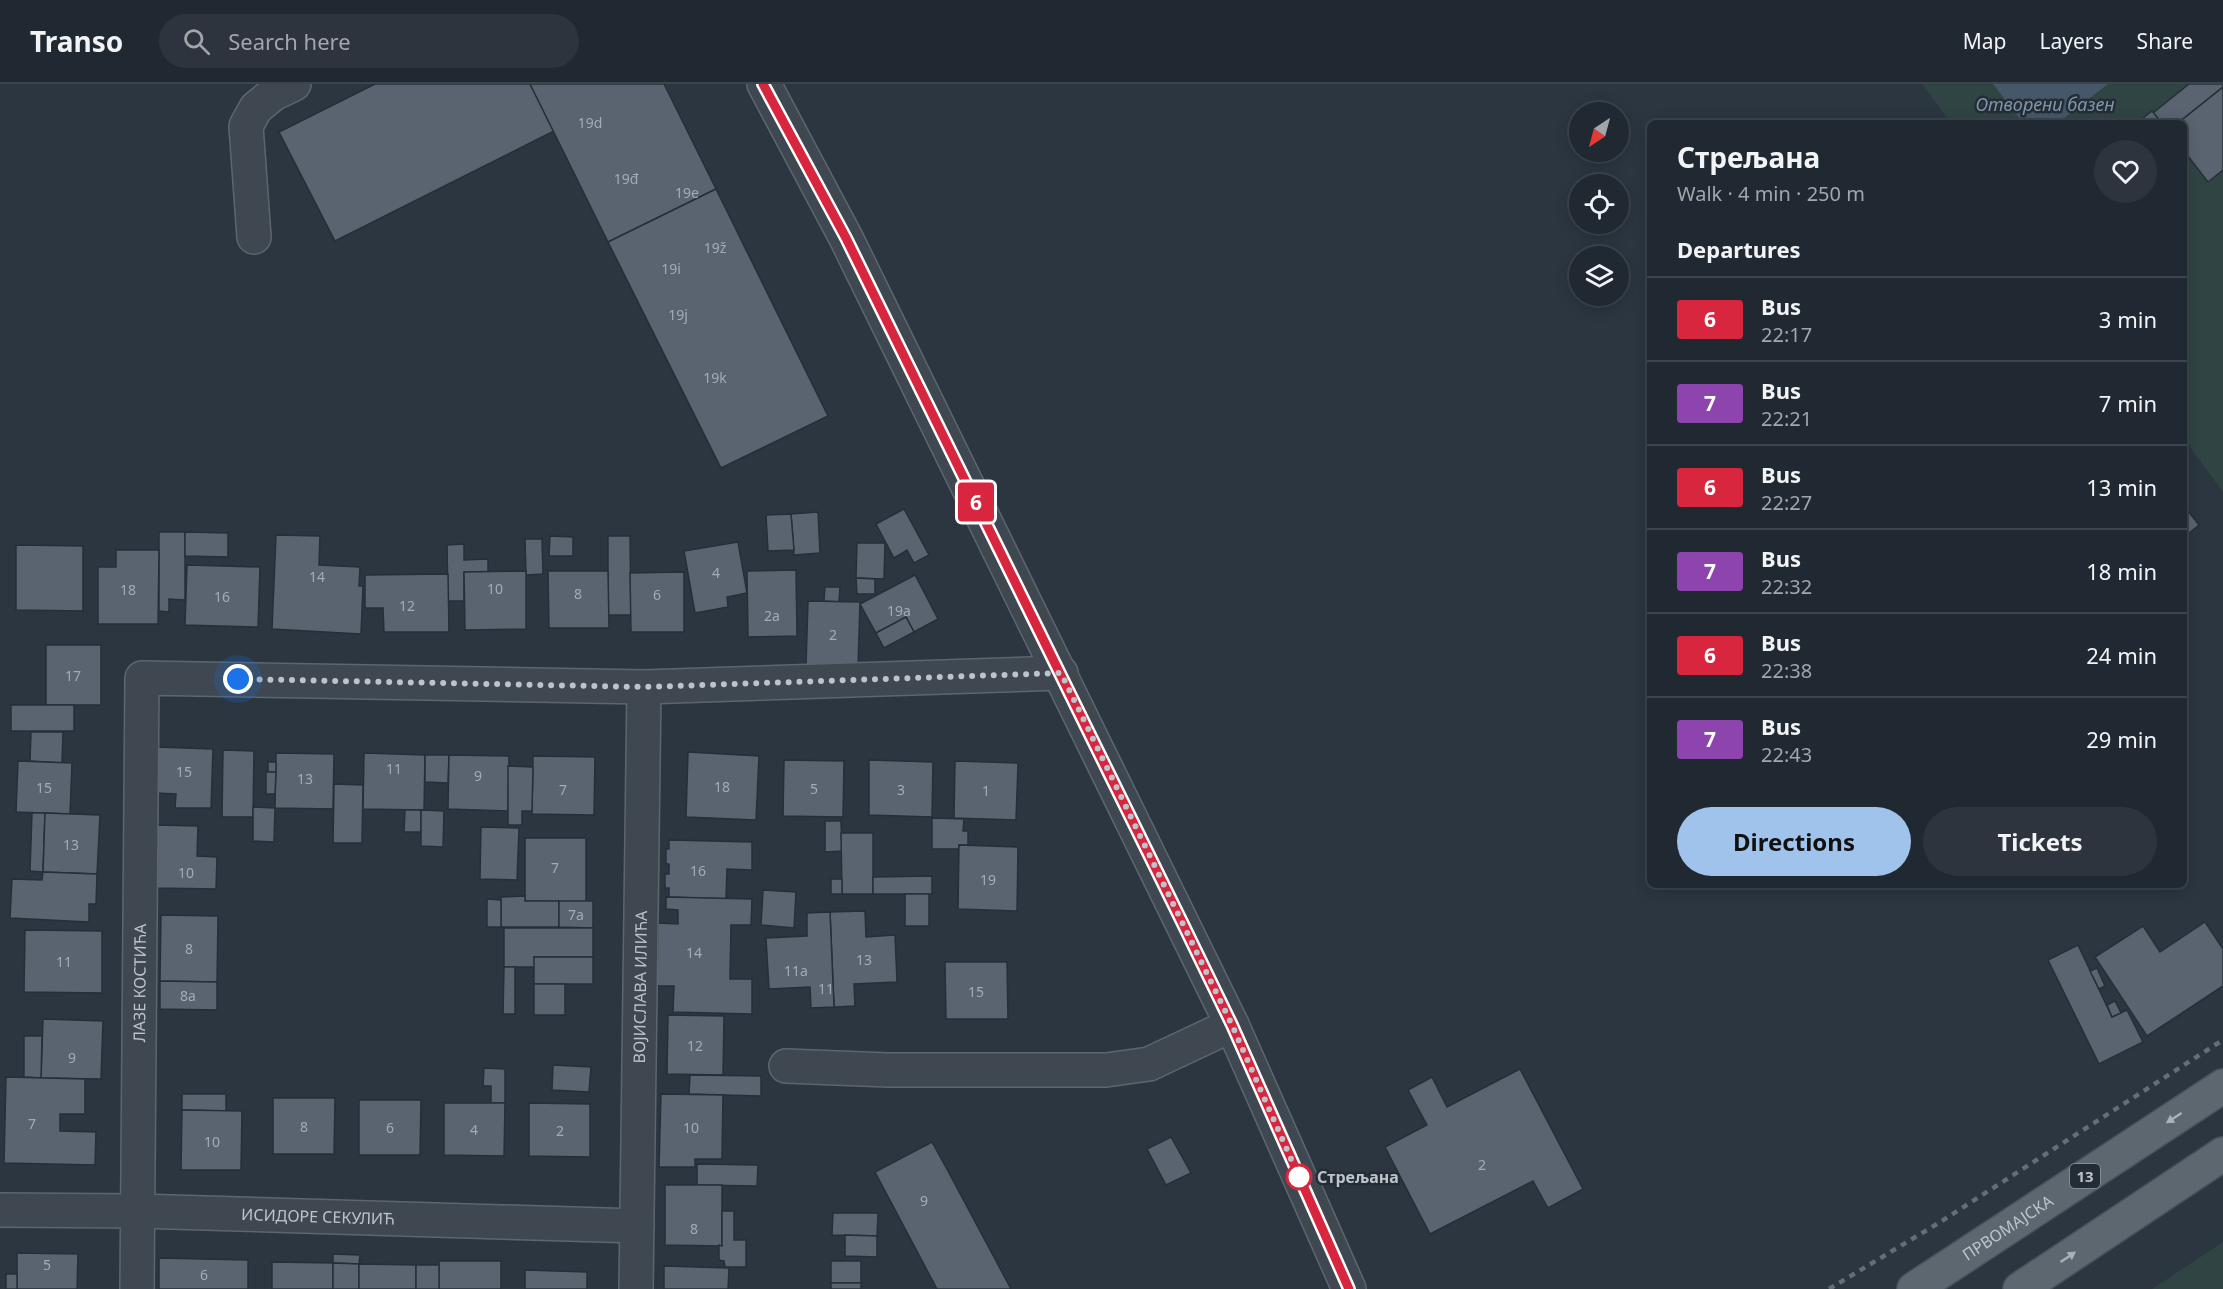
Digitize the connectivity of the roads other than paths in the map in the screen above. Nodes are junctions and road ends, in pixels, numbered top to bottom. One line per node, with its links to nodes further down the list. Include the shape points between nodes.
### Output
1 (294, 84): 3 (street, via 256,108 246,126)
2 (764, 84): 4 (street, via 846,238)
3 (254, 237)
4 (1061, 673): 5 (street); 6 (street)
5 (644, 687): 11 (street, ЛАЗЕ КОСТИЋА, via 142,678); 12 (street, ВОЈИСЛАВА ИЛИЋА)
6 (1232, 1025): 7 (street, via 1149,1064 1106,1070); 15 (street)
7 (786, 1066)
8 (2223, 1086): 16 (main road, ПРВОМАЈСКА / 13, one-way to 16)
9 (2223, 1154): 17 (main road, one-way to 9)
10 (0, 1210): 11 (street, ИСИДОРЕ СЕКУЛИЋ)
11 (137, 1211): 12 (street, ИСИДОРЕ СЕКУЛИЋ); 13 (street, ЛАЗЕ КОСТИЋА)
12 (637, 1226): 14 (street, ВОЈИСЛАВА ИЛИЋА)
13 (137, 1289)
14 (636, 1289)
15 (1349, 1289)
16 (1914, 1289)
17 (2020, 1289)

